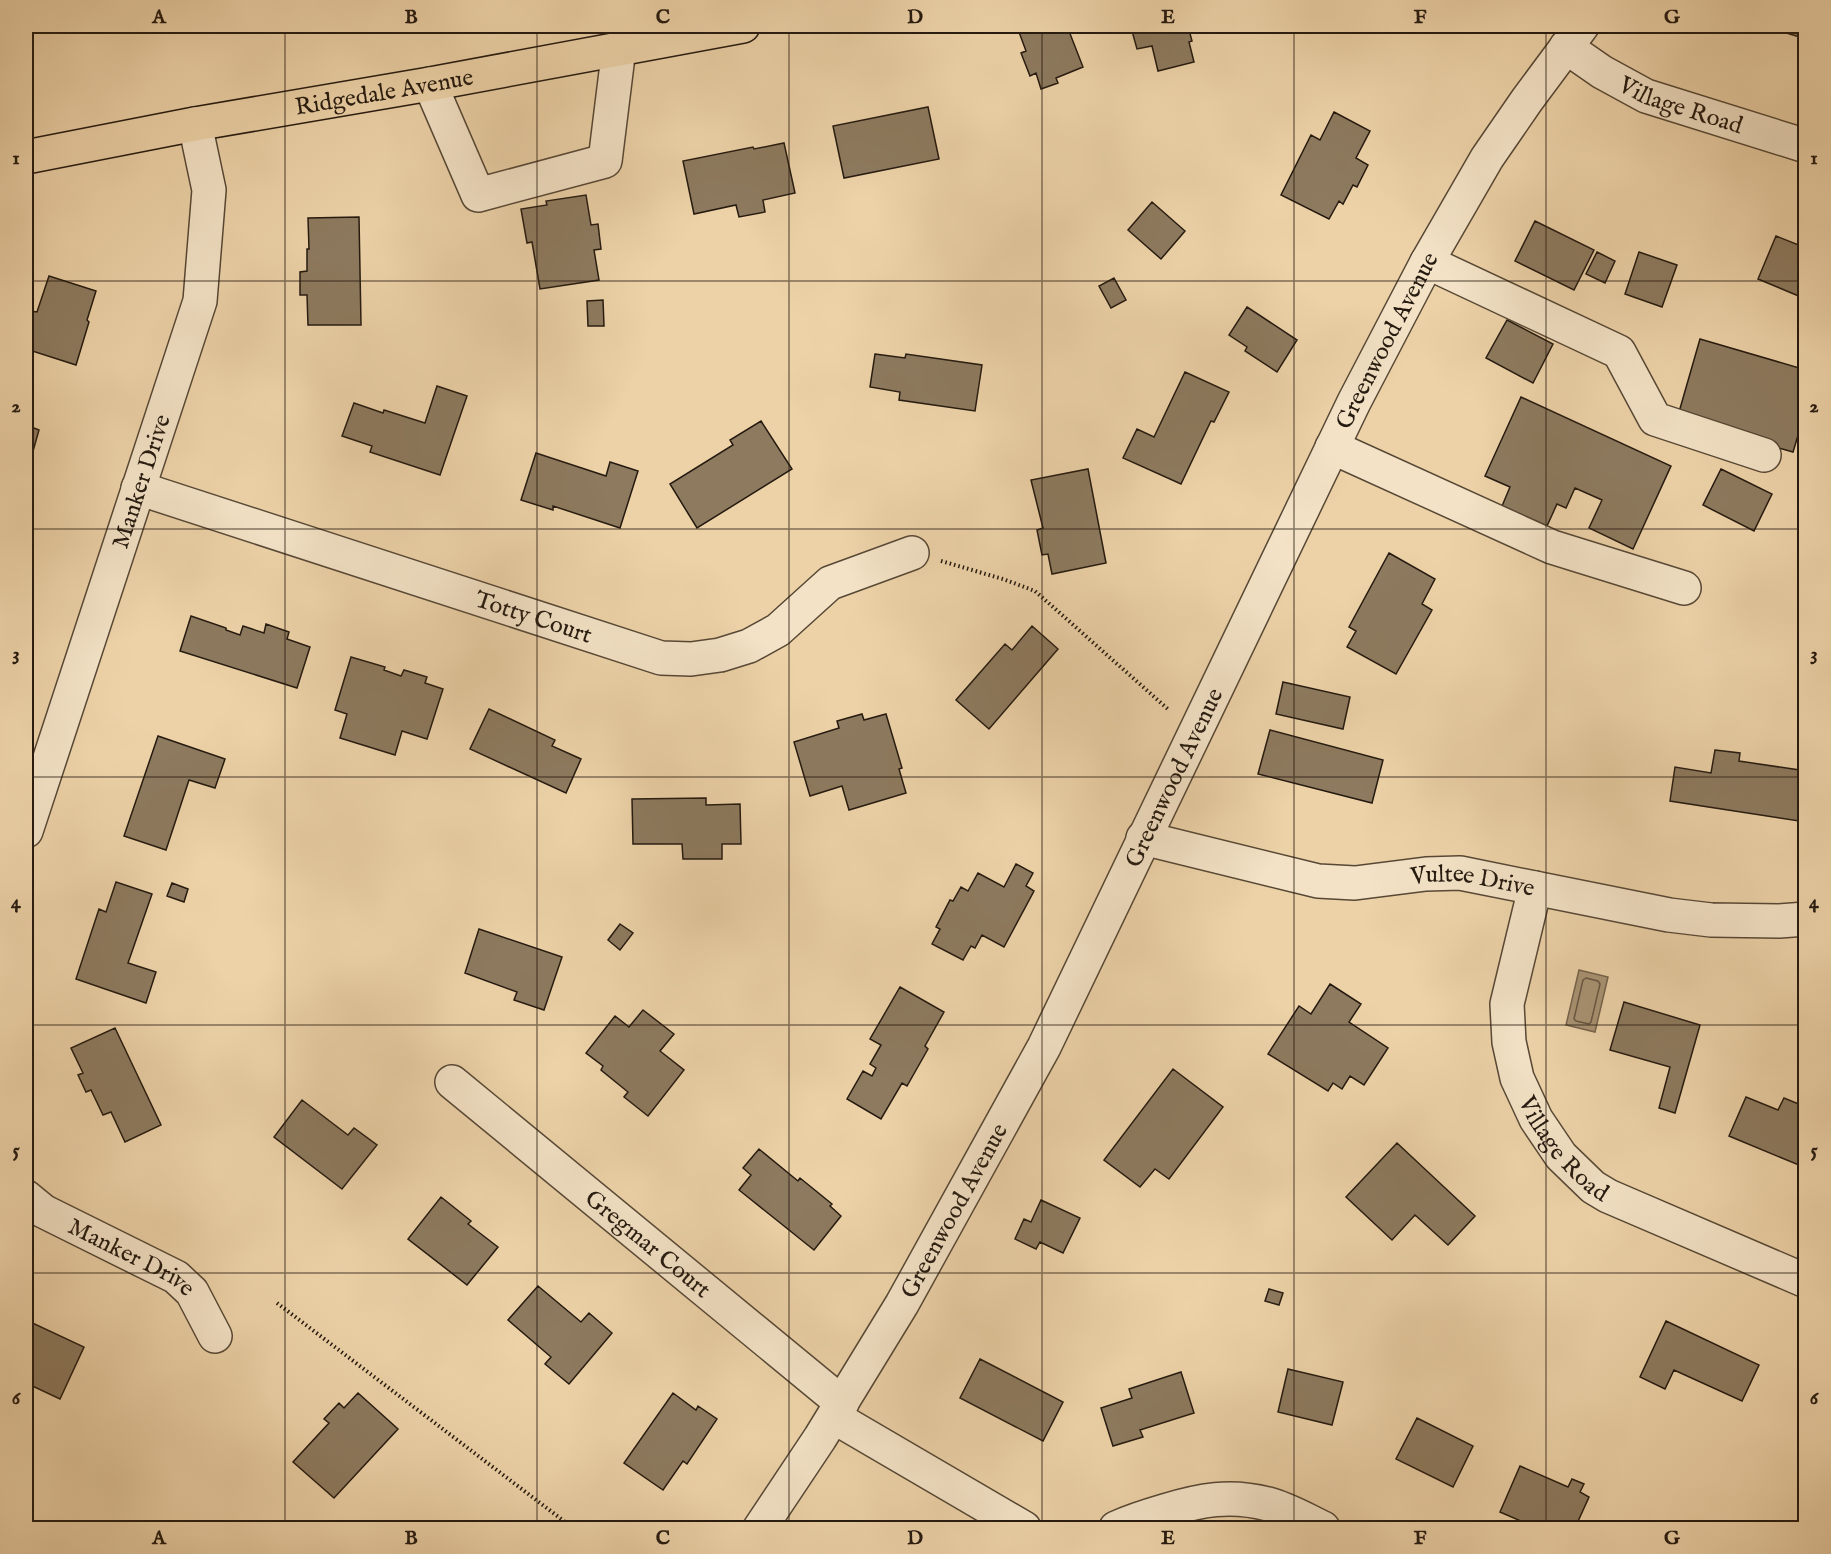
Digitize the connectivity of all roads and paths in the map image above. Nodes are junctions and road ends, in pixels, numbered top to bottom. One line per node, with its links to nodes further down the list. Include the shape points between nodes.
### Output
1 (743, 26): 3 (main road, Ridgedale Avenue)
2 (1574, 36): 6 (street, Village Road, via 1602,72 1646,96); 8 (street, Greenwood Avenue, via 1487,158)
3 (619, 48): 4 (main road, Ridgedale Avenue); 4 (street, via 605,161 478,195)
4 (430, 84): 5 (main road, Ridgedale Avenue)
5 (195, 124): 7 (main road, Ridgedale Avenue); 11 (street, Manker Drive, via 209,190 200,301)
6 (1806, 146)
7 (26, 157)
8 (1427, 262): 9 (street, Greenwood Avenue); 10 (street, via 1619,352 1655,419)
9 (1332, 447): 13 (street, via 1552,547); 14 (street, Greenwood Avenue)
10 (1764, 455)
11 (138, 488): 12 (street, Totty Court, via 661,658 711,657 749,646 778,630 830,584); 15 (street, Manker Drive)
12 (912, 553): 14 (path, via 1035,591)
13 (1684, 588)
14 (1194, 733): 16 (street, Greenwood Avenue)
15 (26, 831)
16 (1143, 838): 17 (street, Vultee Drive, via 1318,881 1355,883 1460,873); 24 (street, Greenwood Avenue, via 1044,1047 917,1278)
17 (1535, 888): 18 (street, Vultee Drive, via 1712,920); 21 (street, Village Road, via 1508,1004 1509,1042 1522,1089 1561,1156 1608,1196)
18 (1806, 919)
19 (452, 1082): 24 (street, Gregmar Court)
20 (26, 1197): 23 (street, Manker Drive, via 43,1211 176,1277 192,1292)
21 (1806, 1281)
22 (277, 1302): 25 (path)
23 (215, 1336)
24 (838, 1410): 26 (street, Greenwood Avenue); 27 (street, Gregmar Court)
25 (573, 1528)
26 (760, 1528)
27 (1024, 1528)
28 (1116, 1528): 29 (street, via 1190,1504 1241,1498 1270,1504)
29 (1323, 1528)

